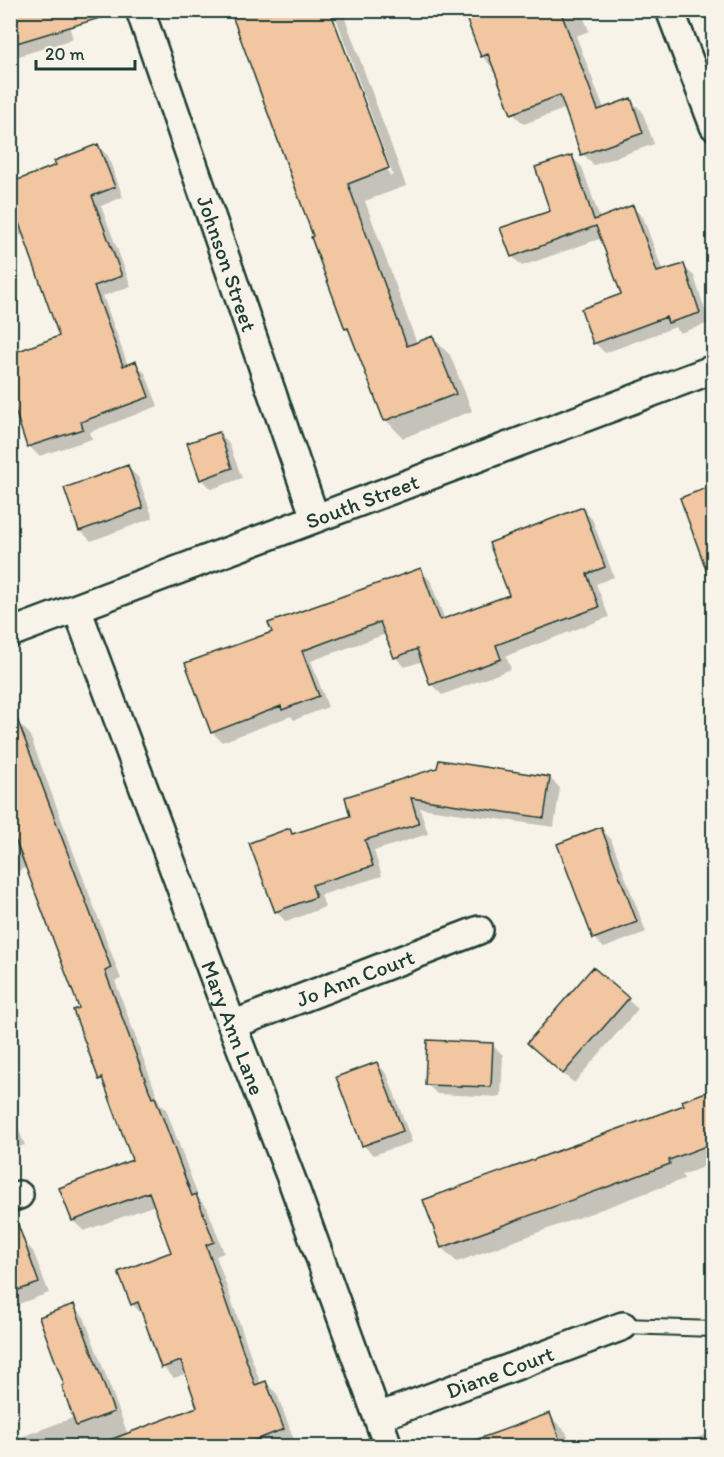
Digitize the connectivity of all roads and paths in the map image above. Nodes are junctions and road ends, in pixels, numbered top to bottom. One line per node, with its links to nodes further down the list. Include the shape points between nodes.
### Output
1 (140, 10): 5 (street, Johnson Street)
2 (670, 10): 3 (street)
3 (714, 126)
4 (714, 369): 5 (street, South Street)
5 (315, 518): 6 (street, South Street)
6 (77, 609): 7 (street, South Street); 9 (street, Mary Ann Lane)
7 (10, 633)
8 (479, 930): 9 (street, Jo Ann Court)
9 (232, 1024): 12 (street, Mary Ann Lane)
10 (623, 1326): 11 (lane); 12 (street, Diane Court)
11 (714, 1329)
12 (378, 1418): 13 (street, Mary Ann Lane)
13 (388, 1446)

